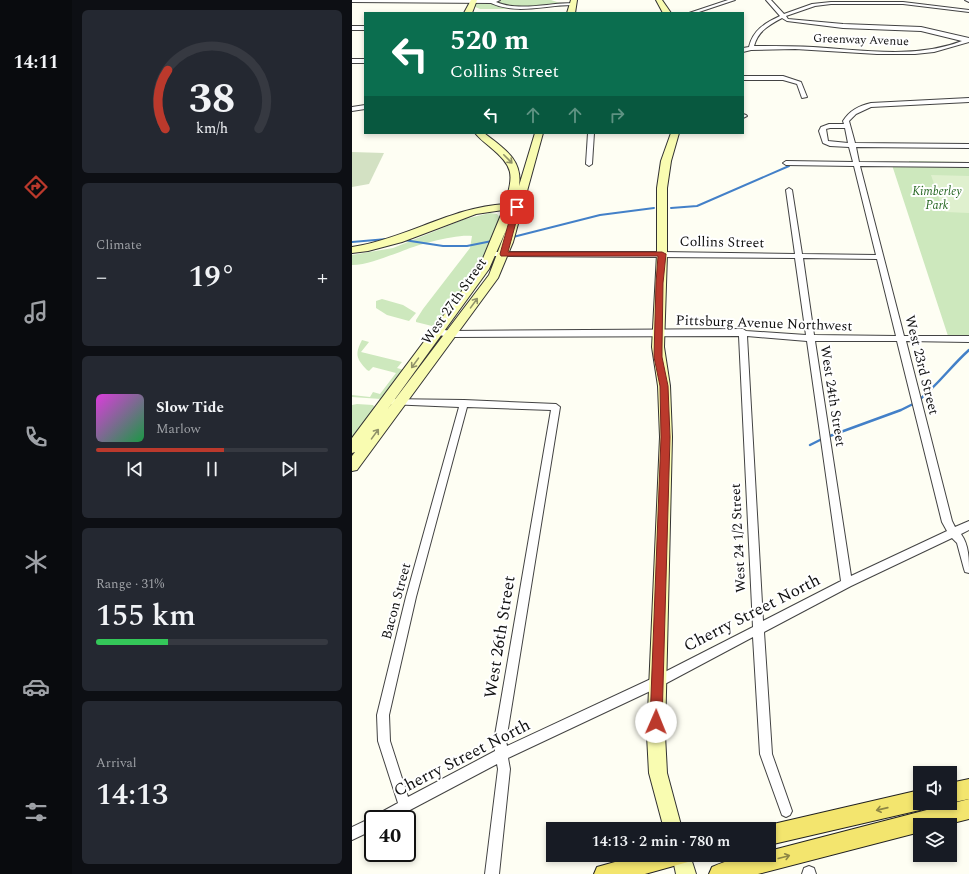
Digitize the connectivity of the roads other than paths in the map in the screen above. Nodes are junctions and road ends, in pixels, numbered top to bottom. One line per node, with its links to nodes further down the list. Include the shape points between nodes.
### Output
1 (498, 0): 8 (street)
2 (546, 0): 10 (street)
3 (659, 0): 13 (street)
4 (733, 0): 14 (street)
5 (768, 0): 16 (street)
6 (353, 1): 7 (street)
7 (473, 1): 8 (street); 11 (street)
8 (492, 2): 10 (street, via 500,6 521,8)
9 (574, 2): 10 (street); 12 (street)
10 (562, 4)
11 (468, 12)
12 (571, 12)
13 (666, 12)
14 (694, 12)
15 (969, 12): 16 (street, via 903,3 831,3 810,6)
16 (783, 16): 19 (street, via 787,20 842,26 921,29); 21 (street, via 758,31)
17 (352, 28): 18 (street)
18 (364, 28)
19 (968, 41): 21 (street, Greenway Avenue, via 948,48 917,52)
20 (744, 45): 21 (street, Greenway Avenue)
21 (751, 48): 22 (street, Greenway Avenue)
22 (744, 50)
23 (352, 61): 24 (street)
24 (364, 61)
25 (744, 78): 26 (street, via 783,78 798,83)
26 (804, 97)
27 (969, 100): 30 (street, via 871,105 849,116)
28 (364, 107): 29 (street)
29 (352, 109)
30 (847, 126): 35 (street, West 23rd Street); 35 (street, via 829,126 822,131 825,142)
31 (480, 134): 42 (street, one-way to 42, via 511,162 515,170)
32 (539, 134): 42 (street, West 27th Street)
33 (591, 134): 38 (street)
34 (676, 134): 46 (street, via 666,161 662,188)
35 (852, 145): 36 (street); 39 (street, West 23rd Street)
36 (969, 146)
37 (786, 163): 39 (street)
38 (589, 164)
39 (856, 164): 40 (street); 48 (street, West 23rd Street)
40 (969, 165)
41 (789, 190): 47 (street, West 24th Street)
42 (513, 207): 43 (street, via 472,212 398,240); 44 (street, West 27th Street); 45 (street, West 27th Street)
43 (352, 250)
44 (492, 254): 45 (street, Collins Street); 49 (street, West 27th Street)
45 (504, 254): 46 (street, Collins Street); 51 (street, West 27th Street, one-way to 45, via 494,276)
46 (662, 254): 47 (street, Collins Street); 52 (street)
47 (799, 256): 48 (street, Collins Street); 53 (street, West 24th Street)
48 (880, 257): 54 (street, West 23rd Street)
49 (438, 332): 51 (street, Pittsburg Avenue Northwest); 56 (street, West 27th Street, one-way to 56)
50 (743, 332): 52 (street, Pittsburg Avenue Northwest); 53 (street, Pittsburg Avenue Northwest); 64 (street, West 24 1/2 Street)
51 (451, 334): 52 (street, Pittsburg Avenue Northwest); 56 (street, West 27th Street)
52 (658, 334): 65 (street, via 666,437)
53 (810, 338): 54 (street, Pittsburg Avenue Northwest); 63 (street, West 24th Street)
54 (902, 339): 55 (street, Pittsburg Avenue Northwest); 61 (street, West 23rd Street, via 947,522)
55 (969, 339)
56 (393, 401): 57 (street); 58 (street, West 27th Street); 59 (street, West 27th Street, one-way to 56)
57 (464, 403): 66 (street, West 26th Street, via 556,407 500,741); 70 (street, Bacon Street, via 411,597 383,715 384,741)
58 (352, 448)
59 (352, 466)
60 (969, 525): 61 (street, Cherry Street North)
61 (954, 533): 62 (street, West 23rd Street, via 961,540); 63 (street, Cherry Street North)
62 (969, 570)
63 (847, 583): 64 (street, Cherry Street North)
64 (759, 628): 65 (street, Cherry Street North); 73 (street, West 24 1/2 Street, via 766,754)
65 (656, 682): 66 (street, Cherry Street North); 74 (street, via 658,773)
66 (503, 754): 70 (street, Cherry Street North); 80 (street, West 26th Street, via 504,769)
67 (969, 788): 68 (main road)
68 (957, 791)
69 (913, 802): 76 (main road, one-way to 76)
70 (405, 806): 72 (street, Cherry Street North)
71 (969, 809): 83 (main road, one-way to 71)
72 (397, 810)
73 (786, 810)
74 (671, 822)
75 (364, 828): 77 (street)
76 (776, 833)
77 (352, 834)
78 (653, 862): 81 (main road)
79 (683, 862): 82 (street)
80 (492, 874)
81 (604, 874)
82 (686, 874)
83 (719, 874)

